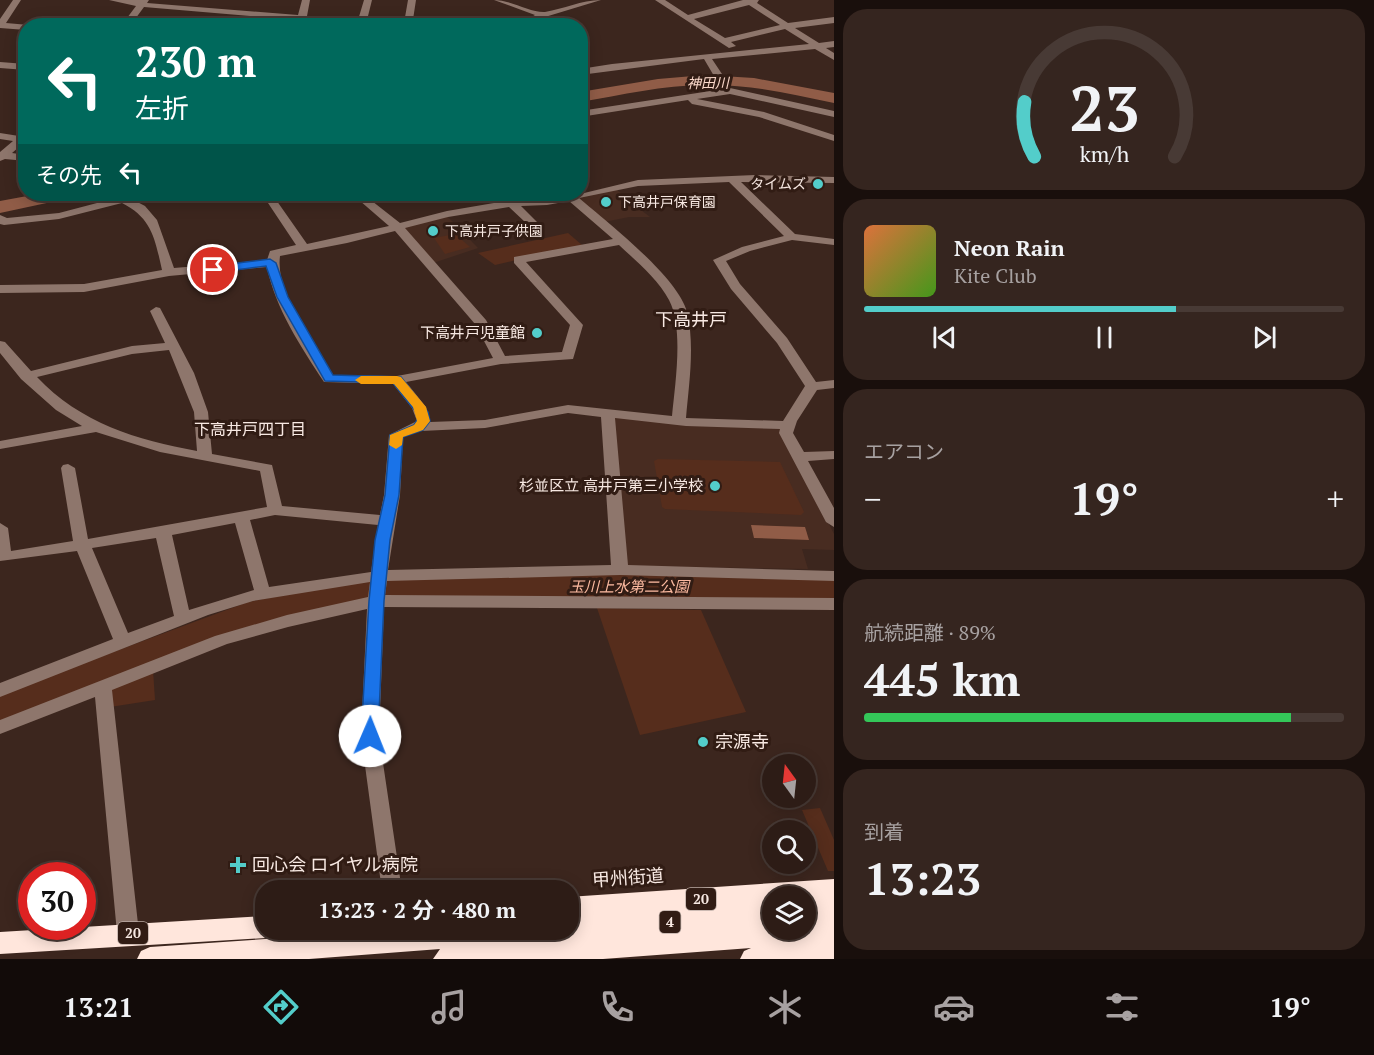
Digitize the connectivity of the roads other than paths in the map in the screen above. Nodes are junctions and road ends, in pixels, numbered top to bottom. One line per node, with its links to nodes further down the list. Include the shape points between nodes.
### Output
1 (17, 0): 23 (street)
2 (113, 0): 11 (street)
3 (239, 0): 13 (street)
4 (306, 0): 17 (street)
5 (368, 0): 18 (street)
6 (412, 0): 19 (street)
7 (498, 0): 14 (street)
8 (594, 0): 14 (street)
9 (659, 0): 21 (street)
10 (753, 1): 21 (street); 25 (street)
11 (144, 3): 12 (street); 15 (street)
12 (191, 5): 13 (street)
13 (240, 13): 16 (street); 17 (street)
14 (542, 15): 20 (street)
15 (132, 18)
16 (239, 18)
17 (302, 18)
18 (363, 18)
19 (409, 18)
20 (536, 18)
21 (686, 18): 26 (street)
22 (834, 20): 25 (street)
23 (0, 25): 24 (street)
24 (18, 26)
25 (787, 26): 26 (street); 28 (street)
26 (724, 40): 29 (street)
27 (834, 44): 28 (street)
28 (818, 46): 29 (street); 31 (street)
29 (744, 55): 30 (street)
30 (707, 57): 34 (street, via 667,58); 35 (street)
31 (834, 57)
32 (0, 65): 33 (street)
33 (18, 66)
34 (588, 71)
35 (717, 74)
36 (683, 98): 37 (street); 38 (street, via 730,91); 41 (street, via 761,114)
37 (588, 113)
38 (834, 114)
39 (0, 136): 40 (street)
40 (18, 138)
41 (834, 138)
42 (18, 143): 43 (street)
43 (1, 156): 44 (street)
44 (18, 157)
45 (732, 179): 46 (street); 47 (street, via 638,183); 60 (street)
46 (834, 180)
47 (588, 193)
48 (107, 201): 57 (street, via 59,216 4,222)
49 (130, 201): 65 (street, via 152,220)
50 (272, 201): 63 (street)
51 (366, 201): 58 (street)
52 (506, 201): 58 (street)
53 (511, 201): 59 (street, via 533,224)
54 (528, 201): 55 (street)
55 (552, 201)
56 (576, 201): 61 (street)
57 (0, 218)
58 (398, 227): 63 (street); 70 (street, via 428,255 481,323)
59 (477, 235)
60 (792, 237): 62 (street); 74 (street, via 719,260)
61 (621, 241): 70 (street, via 518,260 577,325 568,356); 76 (street, via 662,282 680,308 683,365)
62 (834, 242)
63 (304, 248): 64 (street, via 274,253)
64 (270, 263): 65 (street); 72 (street, via 282,297 329,379)
65 (169, 272): 66 (street, via 84,288)
66 (0, 289)
67 (156, 311): 69 (street)
68 (0, 345): 71 (street)
69 (174, 346): 71 (street, via 132,350); 81 (street, via 201,412)
70 (501, 360): 72 (street)
71 (26, 376): 78 (street, via 62,408)
72 (397, 380): 79 (street, via 422,412 424,421)
73 (834, 384): 74 (street)
74 (812, 386): 77 (street, via 808,399)
75 (608, 413): 76 (street); 79 (street, via 568,409 485,424); 92 (street)
76 (679, 421): 77 (street)
77 (789, 425): 83 (street, via 786,433)
78 (100, 427): 80 (street); 81 (street, via 143,444)
79 (419, 428): 87 (street, via 396,435)
80 (0, 445)
81 (205, 455): 85 (street, via 267,468)
82 (834, 455): 83 (street)
83 (799, 457): 88 (street)
84 (68, 468): 91 (street)
85 (275, 510): 86 (street); 87 (street)
86 (241, 516): 90 (street); 95 (street)
87 (387, 521): 93 (street)
88 (834, 522)
89 (0, 528): 91 (street, via 4,557)
90 (163, 532): 91 (street); 98 (street)
91 (82, 545): 99 (street)
92 (620, 570): 93 (street); 94 (street)
93 (379, 576): 95 (street); 96 (street)
94 (834, 576)
95 (263, 594): 98 (street)
96 (376, 601): 97 (street); 100 (street, via 221,640); 103 (street, via 370,736)
97 (834, 604)
98 (183, 618): 99 (street)
99 (123, 642): 101 (street)
100 (103, 687): 102 (street); 112 (street)
101 (0, 690)
102 (0, 727)
103 (390, 880)
104 (834, 890): 105 (highway, 甲州街道 / 20)
105 (579, 907)
106 (834, 910): 107 (highway)
107 (816, 911)
108 (762, 916): 110 (highway, 4)
109 (255, 927): 112 (highway, 20)
110 (579, 928)
111 (834, 931): 117 (highway, 4)
112 (128, 933): 114 (highway, 20)
113 (416, 940): 116 (highway)
114 (0, 943)
115 (834, 953): 118 (highway)
116 (150, 959)
117 (446, 959)
118 (753, 959)

